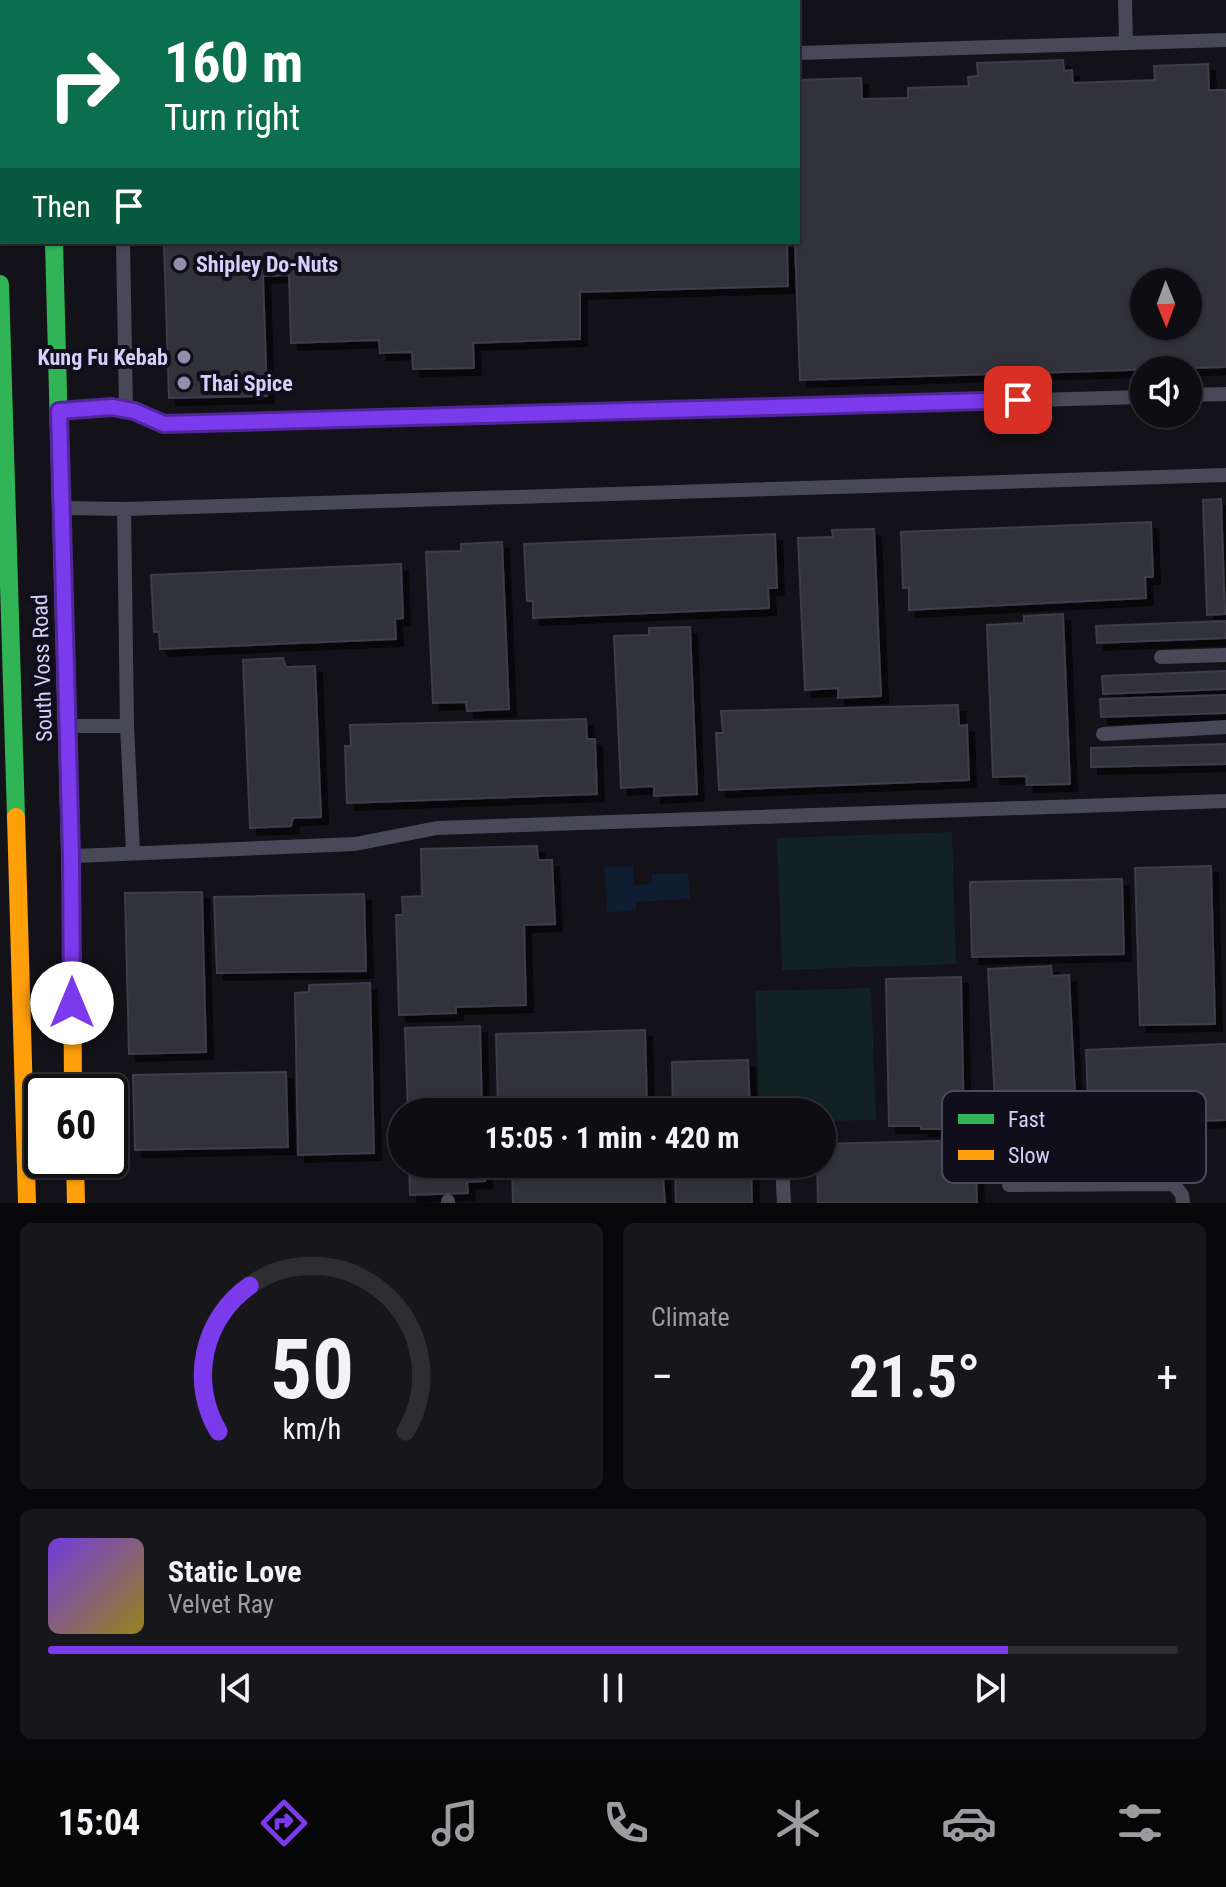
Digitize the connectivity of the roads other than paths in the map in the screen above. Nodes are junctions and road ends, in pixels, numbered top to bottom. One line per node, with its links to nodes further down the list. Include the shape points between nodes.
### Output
1 (1125, 0): 3 (lane)
2 (1226, 40): 3 (lane)
3 (1126, 43): 4 (lane)
4 (800, 53)
5 (54, 244): 12 (main road, South Voss Road)
6 (123, 244): 11 (lane)
7 (0, 284): 13 (main road, South Voss Road)
8 (1226, 394): 9 (lane)
9 (1202, 395)
10 (1130, 397): 11 (lane, via 164,424)
11 (126, 409): 12 (lane)
12 (52, 411): 16 (main road, South Voss Road)
13 (7, 419): 15 (main road, South Voss Road)
14 (1226, 475): 17 (lane)
15 (3, 486): 18 (main road, South Voss Road)
16 (62, 508): 17 (lane); 23 (main road, South Voss Road)
17 (124, 509): 21 (lane)
18 (5, 624): 22 (main road, South Voss Road)
19 (1226, 655): 20 (lane)
20 (1161, 657)
21 (127, 726): 23 (lane); 27 (lane)
22 (13, 727): 33 (main road, South Voss Road, via 14,944 22,1030 18,1092)
23 (61, 727): 28 (main road, South Voss Road)
24 (1226, 727): 25 (lane)
25 (1103, 734)
26 (1226, 801): 27 (lane, via 437,828 355,844)
27 (133, 852): 28 (lane)
28 (71, 856): 29 (main road, South Voss Road, via 66,1032)
29 (71, 1074)
30 (75, 1178): 34 (main road)
31 (783, 1178): 35 (lane)
32 (1009, 1185): 36 (lane, via 1174,1184)
33 (27, 1203)
34 (76, 1203)
35 (784, 1203)
36 (1183, 1203)

